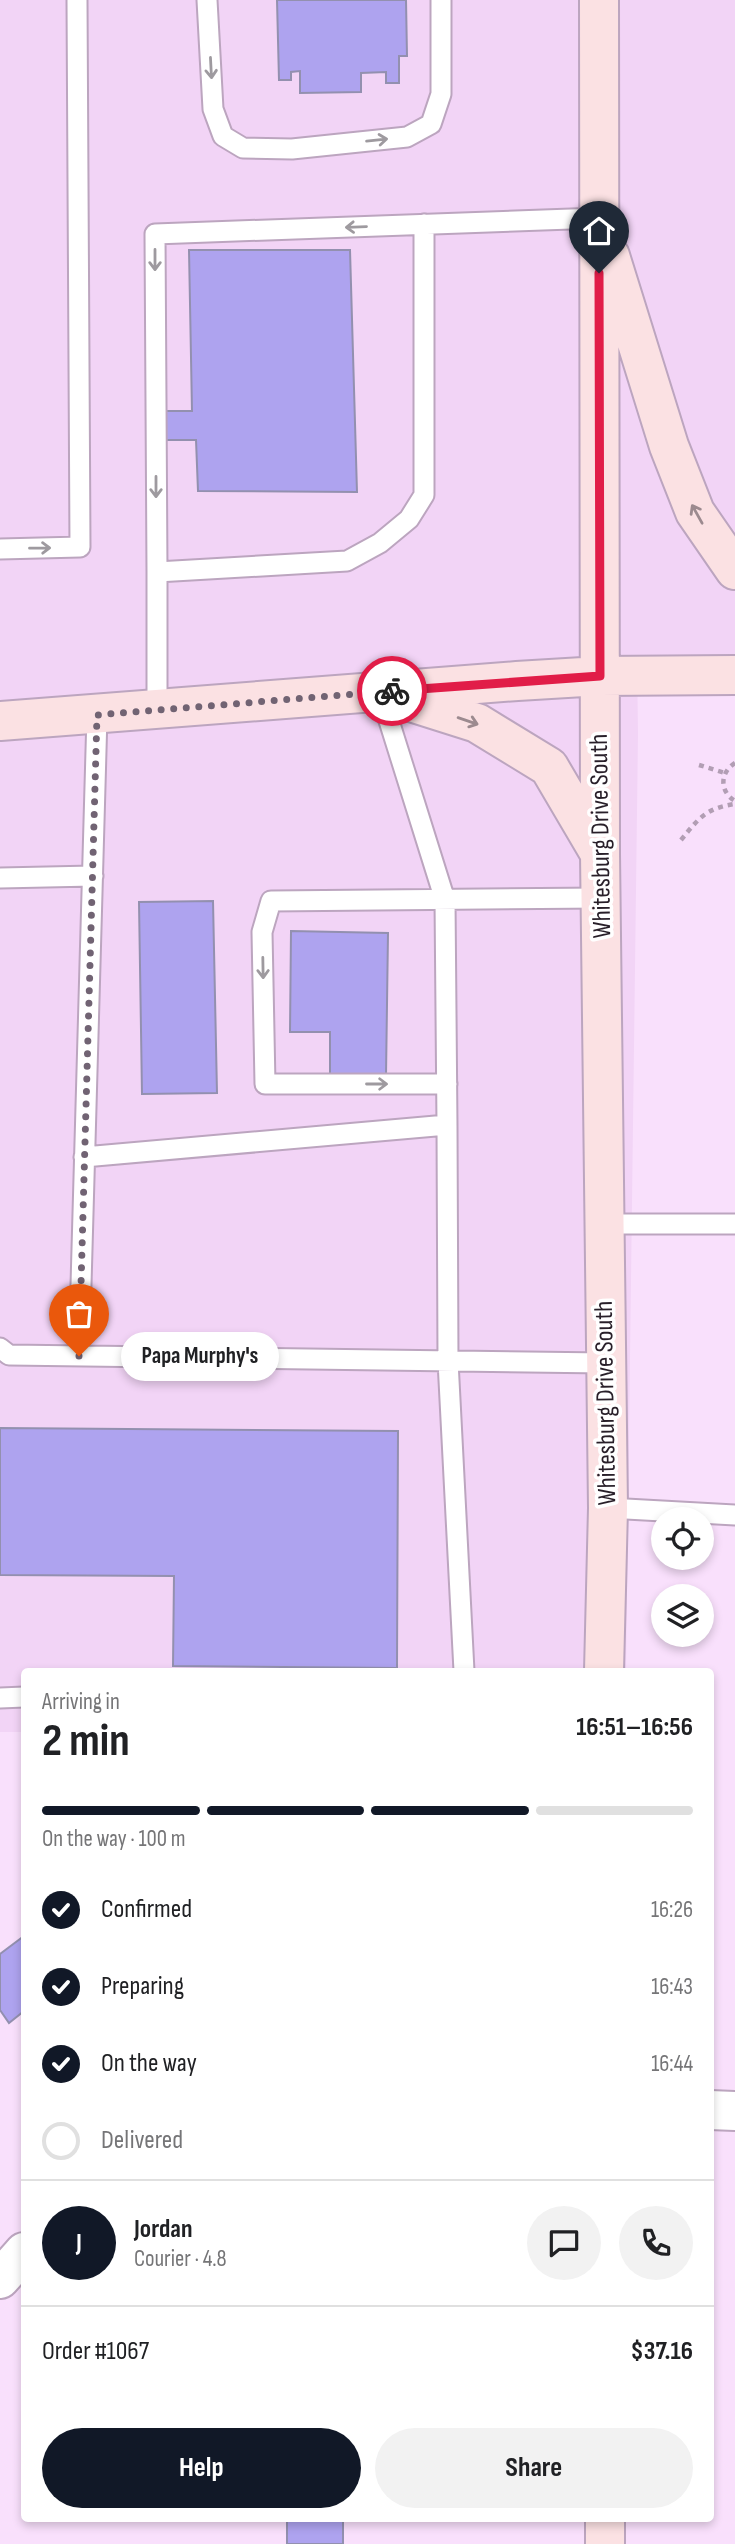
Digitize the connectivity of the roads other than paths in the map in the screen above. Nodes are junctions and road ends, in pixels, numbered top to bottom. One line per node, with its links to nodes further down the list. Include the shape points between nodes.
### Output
1 (77, 0): 7 (lane, one-way to 1, via 80,547)
2 (207, 0): 3 (lane, one-way to 3, via 213,109 223,136 243,148 292,149 407,136 431,124 441,94)
3 (441, 0)
4 (598, 0): 5 (main road, Whitesburg Drive South)
5 (598, 218): 6 (lane); 8 (main road, one-way to 5, via 695,512 669,446); 11 (main road, Whitesburg Drive South)
6 (424, 224): 9 (lane, via 424,495 410,519 347,561); 9 (lane, one-way to 9, via 155,234)
7 (0, 549)
8 (735, 570)
9 (157, 572): 13 (lane)
10 (735, 675): 11 (main road)
11 (600, 676): 12 (main road); 16 (main road, Whitesburg Drive South)
12 (380, 692): 13 (main road); 16 (main road, one-way to 16, via 477,723 549,767); 20 (lane)
13 (157, 711): 14 (main road)
14 (97, 715): 15 (main road); 17 (lane)
15 (0, 721)
16 (600, 854): 19 (main road, Whitesburg Drive South)
17 (93, 876): 18 (lane); 23 (lane)
18 (0, 878)
19 (603, 898): 20 (lane); 24 (main road, Whitesburg Drive South)
20 (445, 900): 21 (lane); 21 (lane, one-way to 21, via 271,901 262,932 265,1084)
21 (447, 1084): 22 (lane)
22 (447, 1125): 23 (lane); 28 (lane)
23 (84, 1157): 27 (lane)
24 (603, 1224): 25 (lane); 29 (main road, Whitesburg Drive South)
25 (735, 1224)
26 (0, 1348): 27 (lane, via 9,1355)
27 (79, 1356): 28 (lane)
28 (448, 1361): 29 (lane); 32 (lane)
29 (605, 1363): 30 (main road, Whitesburg Drive South)
30 (608, 1508): 31 (lane); 33 (main road, Whitesburg Drive South)
31 (735, 1514)
32 (464, 1668)
33 (604, 1668)
34 (21, 1697): 35 (lane)
35 (0, 1698)
36 (714, 2110): 37 (street)
37 (735, 2110)
38 (21, 2255): 39 (street)
39 (0, 2279)
40 (605, 2522): 41 (main road)
41 (605, 2544)

